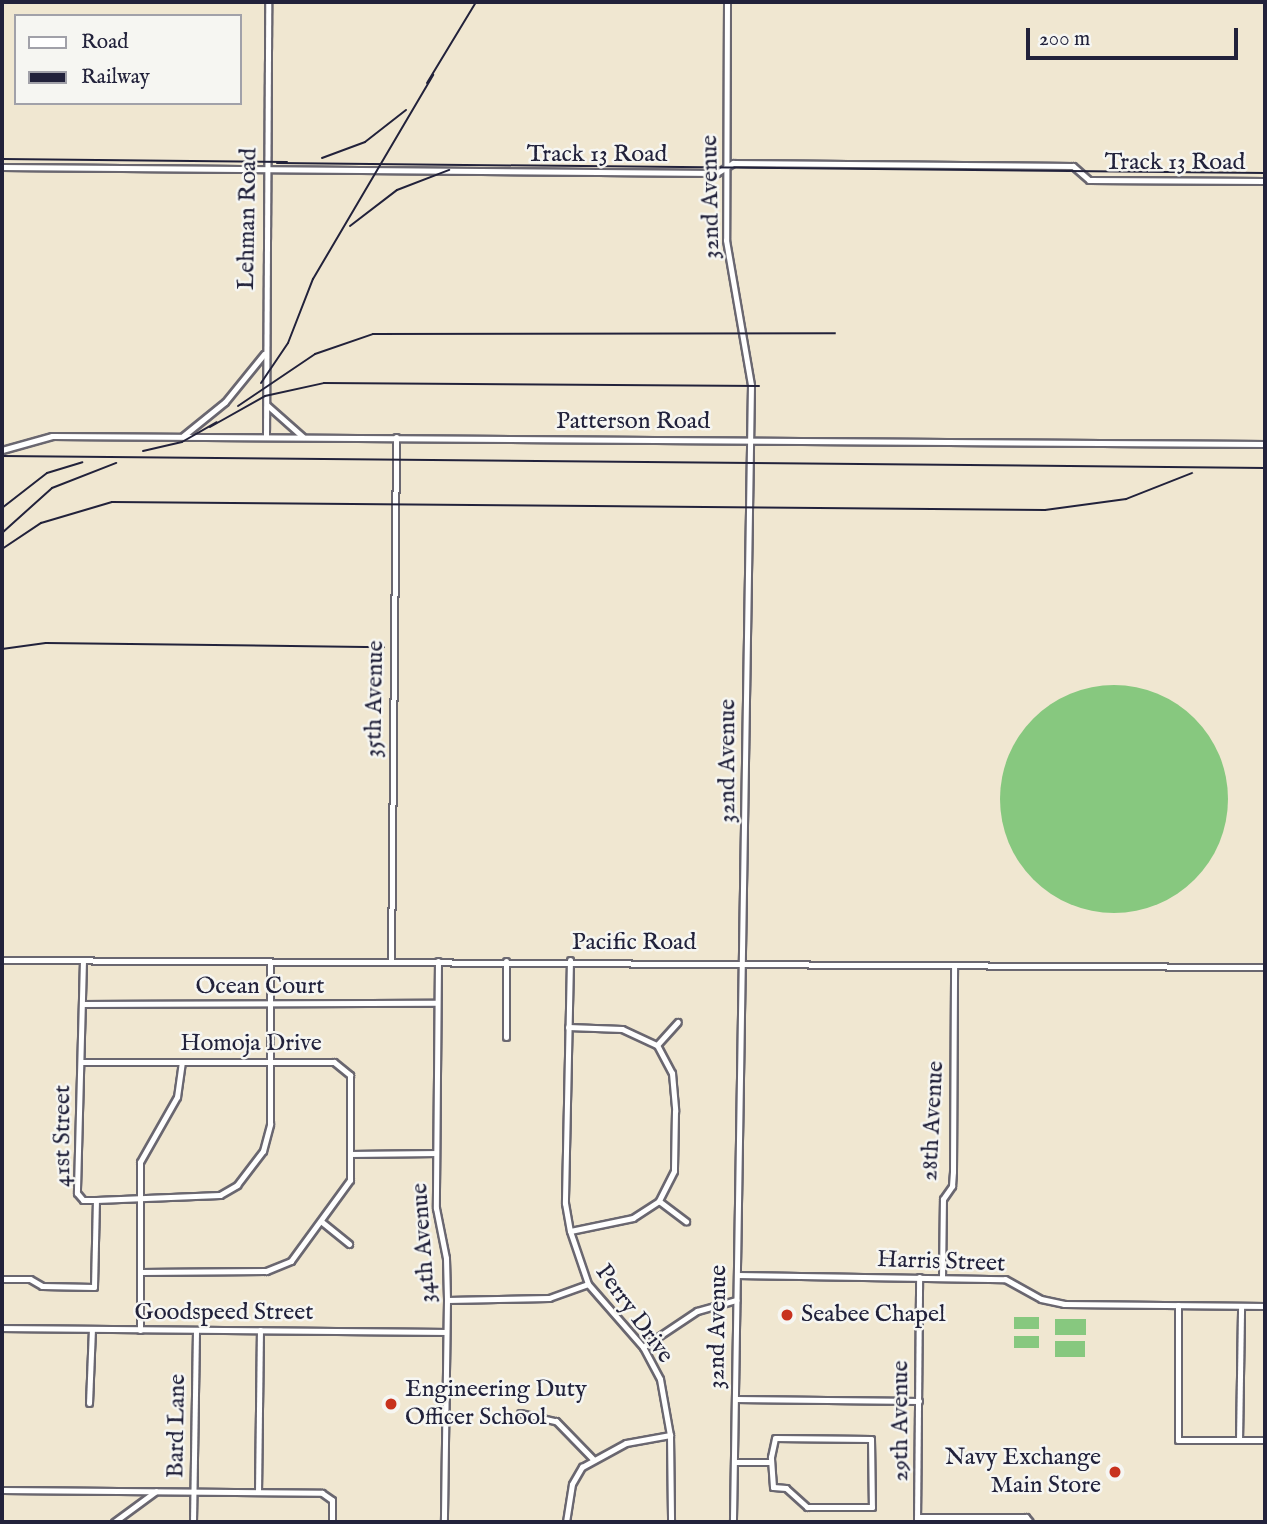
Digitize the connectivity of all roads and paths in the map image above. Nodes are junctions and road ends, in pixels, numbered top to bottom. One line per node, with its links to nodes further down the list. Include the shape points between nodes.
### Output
1 (268, 2): 5 (street, Lehman Road)
2 (727, 2): 4 (street, 32nd Avenue)
3 (2, 167): 5 (street, Track 13 Road)
4 (727, 167): 5 (street, Track 13 Road, via 717,173); 6 (street, Track 13 Road, via 733,163 1073,166 1089,180); 13 (street, 32nd Avenue, via 728,259 749,361)
5 (266, 169): 7 (street, Lehman Road)
6 (1265, 181)
7 (264, 354): 8 (street, Lehman Road); 9 (street, via 225,402)
8 (265, 403): 10 (street, Lehman Road); 11 (street)
9 (183, 436): 10 (street, Patterson Road); 15 (street, Patterson Road, via 52,436)
10 (266, 437): 11 (street, Patterson Road)
11 (303, 437): 12 (street, Patterson Road)
12 (396, 437): 13 (street, Patterson Road); 22 (street, 35th Avenue)
13 (749, 440): 14 (street, Patterson Road); 23 (street, 32nd Avenue, via 746,946)
14 (1265, 444)
15 (2, 450)
16 (2, 960): 17 (street, Pacific Road)
17 (83, 960): 21 (street, Pacific Road); 27 (street, 41st Street)
18 (570, 960): 20 (street, Pacific Road); 23 (street, Pacific Road); 30 (street, Perry Drive)
19 (438, 961): 20 (street, Pacific Road); 22 (street, Pacific Road); 26 (street, 34th Avenue)
20 (506, 961): 31 (street)
21 (270, 962): 22 (street, Pacific Road); 28 (street)
22 (391, 962)
23 (742, 962): 24 (street, Pacific Road); 46 (street, 32nd Avenue)
24 (954, 965): 25 (street, Pacific Road); 48 (street, 28th Avenue, via 953,1172 952,1186 943,1199)
25 (1265, 967)
26 (438, 1003): 28 (street, Ocean Court); 36 (street, 34th Avenue)
27 (83, 1004): 28 (street, Ocean Court); 34 (street, 41st Street)
28 (269, 1005): 33 (street)
29 (678, 1022): 32 (street)
30 (568, 1027): 32 (street, via 622,1029); 43 (street, Perry Drive, via 565,1203)
31 (506, 1037)
32 (657, 1045): 40 (street, via 672,1073 675,1111 674,1171)
33 (269, 1061): 35 (street, Homoja Drive); 37 (street, Homoja Drive, via 334,1062 348,1069); 38 (street, via 267,1140 237,1185 216,1196)
34 (82, 1062): 35 (street, Homoja Drive); 39 (street, 41st Street, via 77,1193 83,1200)
35 (181, 1062): 38 (street, via 177,1097 142,1154)
36 (436, 1153): 37 (street); 51 (street, 34th Avenue, via 436,1212 447,1268)
37 (352, 1154): 42 (street, Homoja Drive, via 349,1180)
38 (139, 1197): 39 (street); 45 (street)
39 (96, 1200): 49 (street, 41st Street, via 93,1287)
40 (659, 1201): 41 (street); 43 (street, via 633,1218)
41 (686, 1221)
42 (322, 1222): 44 (street); 45 (street, Homoja Drive, via 295,1256 275,1270)
43 (569, 1231): 50 (street, Perry Drive)
44 (349, 1244)
45 (141, 1272): 58 (street)
46 (737, 1275): 47 (street, Harris Street); 52 (street, 32nd Avenue)
47 (919, 1278): 48 (street, Harris Street); 64 (street, 29th Avenue)
48 (942, 1278): 53 (street, Harris Street, via 1011,1280 1041,1299 1064,1304)
49 (2, 1279)
50 (588, 1284): 51 (street, via 549,1298); 62 (street, Perry Drive)
51 (447, 1300): 61 (street, 34th Avenue)
52 (736, 1300): 62 (street, via 697,1311); 63 (street, 32nd Avenue)
53 (1178, 1305): 54 (street, Harris Street); 68 (street, via 1178,1440)
54 (1241, 1306): 55 (street, Harris Street); 68 (street)
55 (1265, 1306)
56 (2, 1328): 57 (street, Goodspeed Street)
57 (92, 1329): 58 (street, Goodspeed Street); 65 (street)
58 (140, 1330): 59 (street, Goodspeed Street)
59 (196, 1330): 60 (street, Goodspeed Street); 75 (street, Bard Lane)
60 (260, 1330): 61 (street, Goodspeed Street); 76 (street)
61 (446, 1332): 82 (street, 34th Avenue)
62 (643, 1347): 67 (street, Perry Drive, via 660,1378)
63 (735, 1399): 64 (street); 71 (street, 32nd Avenue)
64 (919, 1401): 77 (street, 29th Avenue)
65 (89, 1403)
66 (520, 1413): 70 (street, via 540,1414 562,1425)
67 (670, 1435): 70 (street, via 626,1443); 84 (street, Perry Drive)
68 (1239, 1440): 69 (street)
69 (1265, 1440)
70 (593, 1459): 83 (street, via 574,1479)
71 (734, 1462): 72 (street); 85 (street, 32nd Avenue)
72 (771, 1462): 72 (street, via 774,1487 786,1488 807,1507 872,1507 871,1439 775,1438)
73 (2, 1490): 74 (street)
74 (156, 1491): 75 (street); 79 (street)
75 (194, 1492): 76 (street); 80 (street, Bard Lane)
76 (258, 1492): 81 (street, via 330,1496)
77 (918, 1520): 78 (street)
78 (1028, 1520)
79 (114, 1522)
80 (193, 1522)
81 (332, 1522)
82 (444, 1522)
83 (566, 1522)
84 (671, 1522)
85 (733, 1522)

